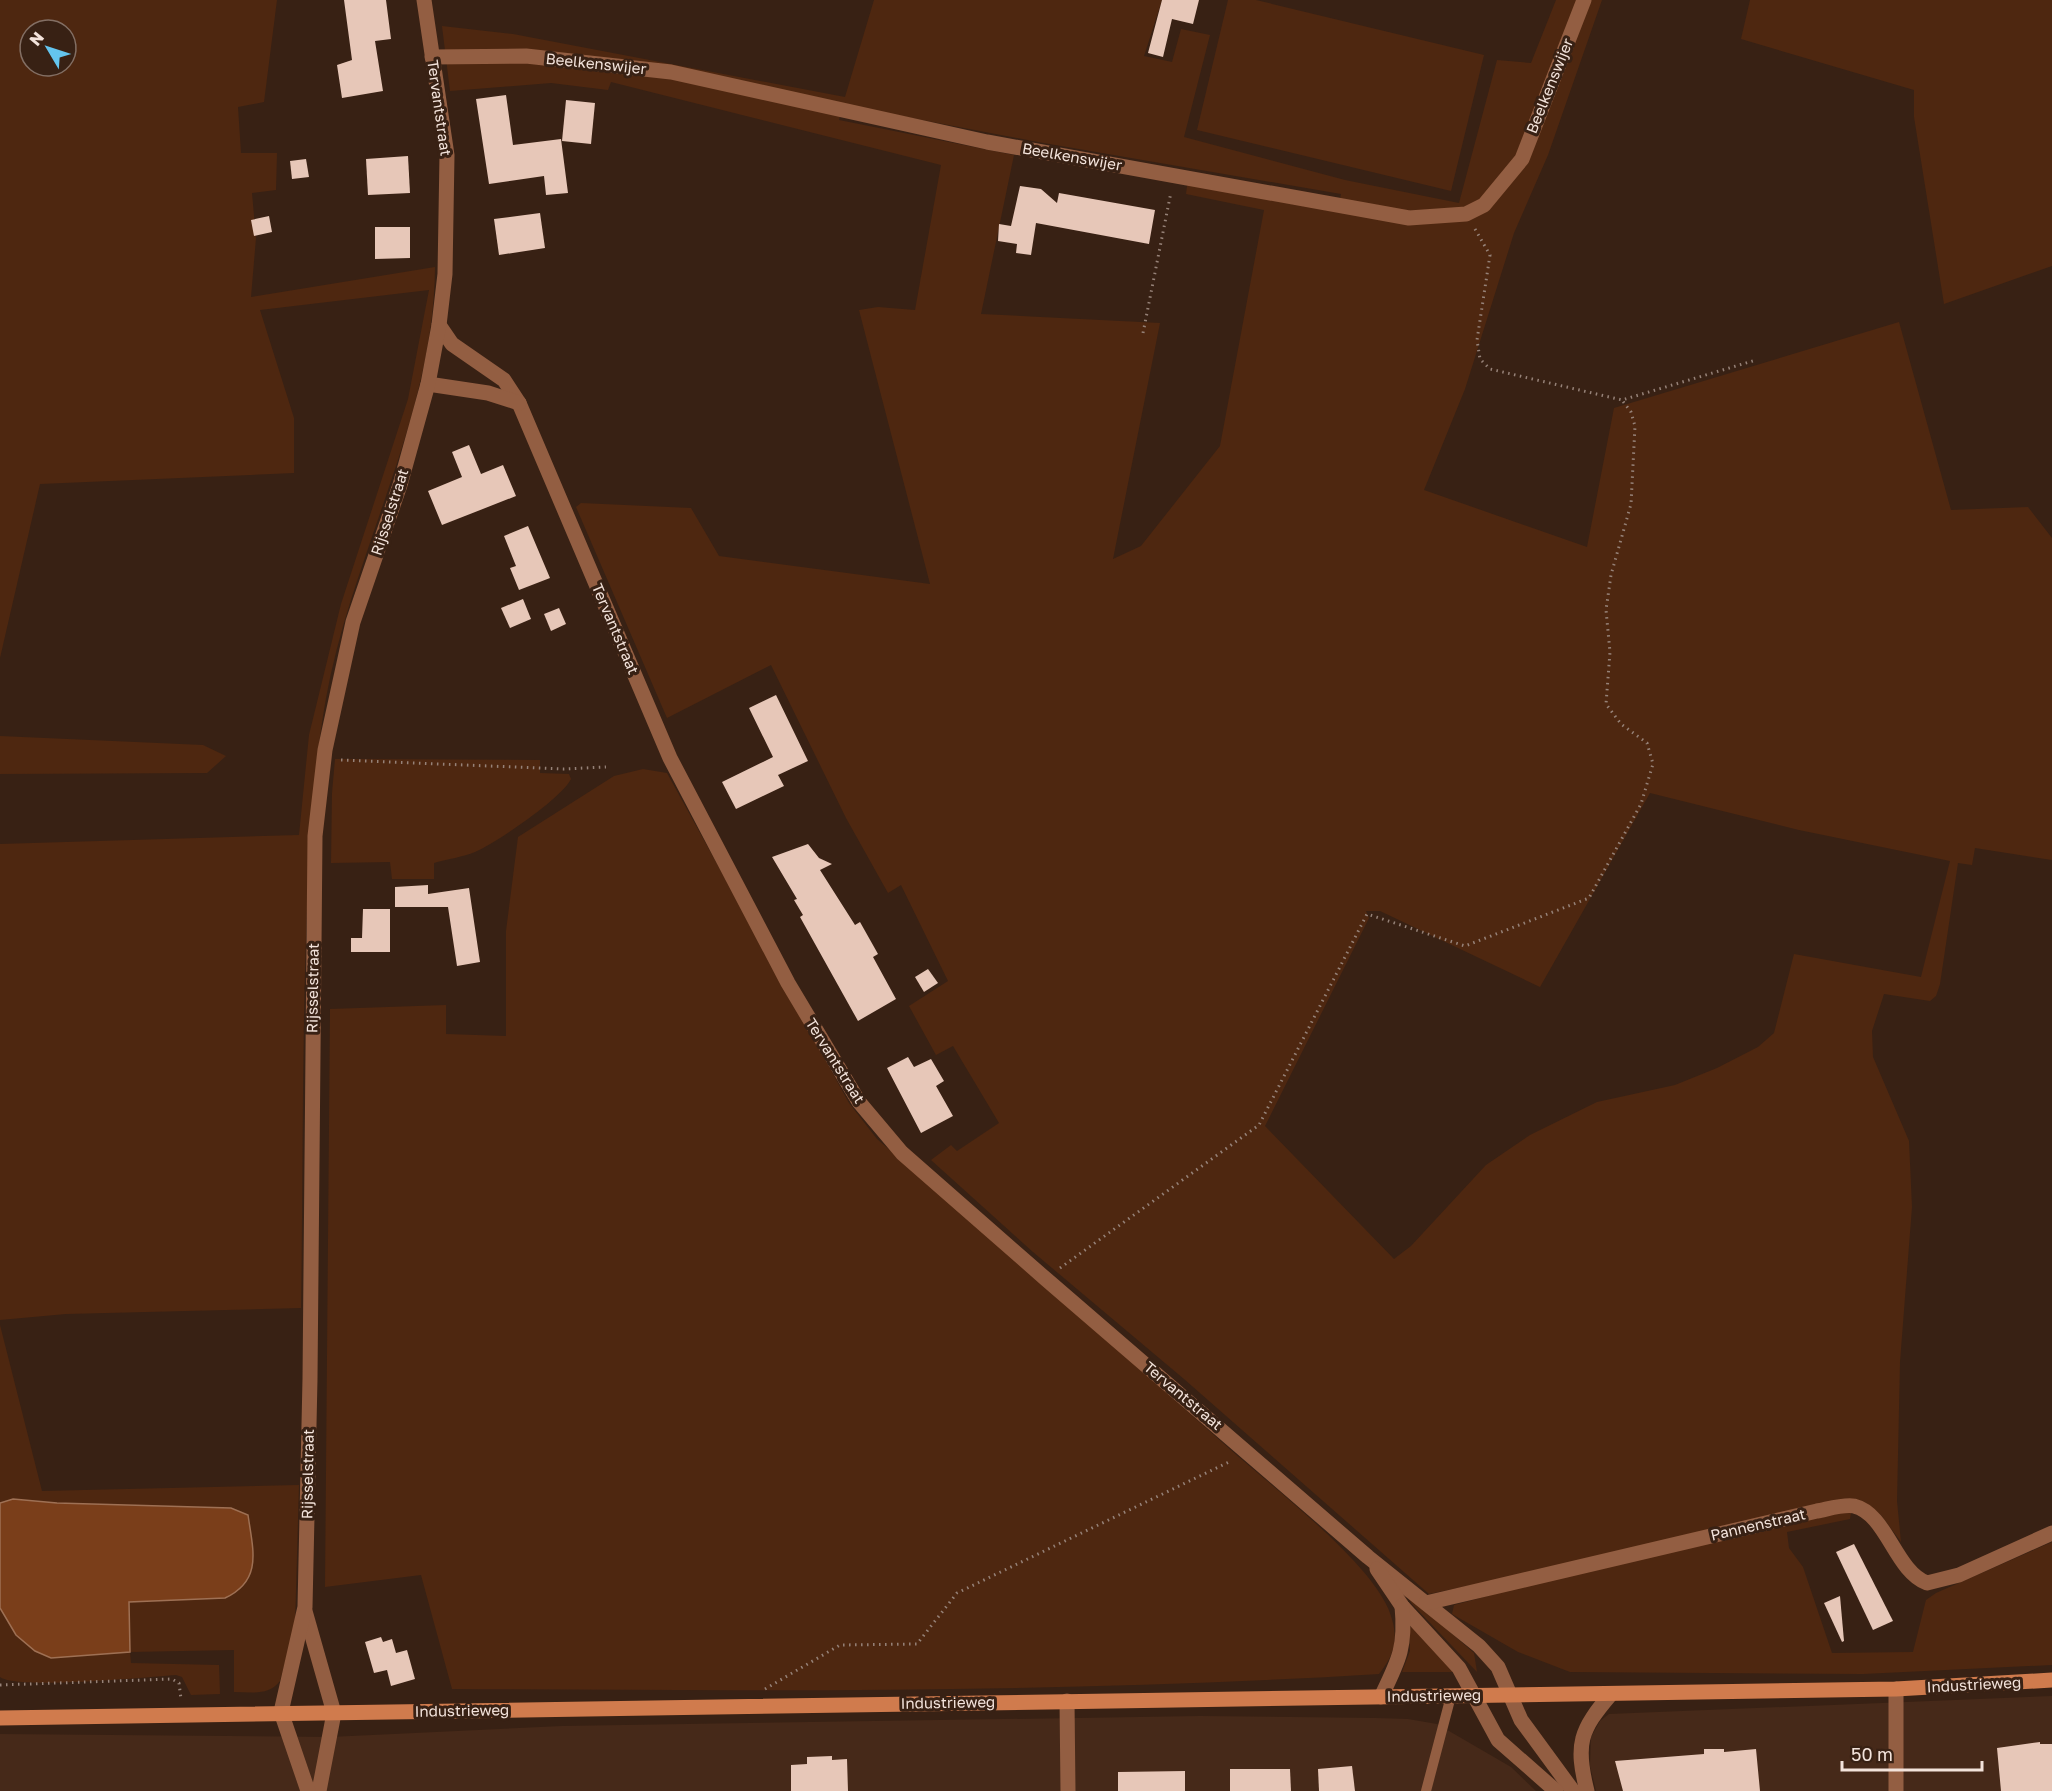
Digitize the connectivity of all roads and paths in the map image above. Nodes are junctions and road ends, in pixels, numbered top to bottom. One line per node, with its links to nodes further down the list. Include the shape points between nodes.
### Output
1 (424, 0): 3 (street, Tervantstraat)
2 (1584, 0): 5 (street, Beelkenswijer, via 1522,159 1484,205)
3 (432, 57): 4 (street, Beelkenswijer, via 526,56 671,72 987,142); 6 (street, Tervantstraat, via 447,155 445,274)
4 (1174, 176): 5 (street, Beelkenswijer, via 1409,218); 7 (path)
5 (1466, 215): 10 (path, via 1490,255 1477,340 1480,358 1490,369)
6 (439, 325): 9 (street, Tervantstraat); 11 (street, Tervantstraat, via 452,344 504,380)
7 (1143, 333)
8 (1756, 360): 10 (path)
9 (428, 384): 11 (street, via 488,393); 12 (street, Rijsselstraat, via 400,485 353,622)
10 (1622, 400): 14 (path, via 1635,426 1631,504 1611,575 1606,610 1611,652 1606,704 1621,724 1647,742 1653,764 1641,804 1589,898 1465,946 1367,914 1259,1125)
11 (519, 403): 14 (street, Tervantstraat, via 670,758 823,1044 859,1102 902,1153)
12 (324, 759): 13 (path, via 563,770); 20 (street, Rijsselstraat, via 315,836)
13 (606, 767)
14 (1047, 1280): 15 (street, Tervantstraat)
15 (1249, 1452): 17 (street, Tervantstraat); 24 (path, via 957,1593 917,1644 840,1645)
16 (2052, 1533): 18 (street, Pannenstraat, via 1959,1575 1928,1583 1914,1575 1870,1515 1852,1506)
17 (1368, 1557): 18 (street, Tervantstraat); 19 (street, Tervantstraat)
18 (1426, 1603): 27 (street, Tervantstraat, via 1479,1646 1498,1667)
19 (1402, 1606): 26 (street, Tervantstraat, via 1460,1668); 29 (street, via 1404,1634 1400,1657)
20 (305, 1607): 31 (street, Rijsselstraat); 33 (street, Rijsselstraat)
21 (2052, 1680): 23 (main road, Industrieweg)
22 (0, 1685): 32 (path, via 172,1679 179,1683)
23 (1896, 1689): 25 (main road, Industrieweg); 42 (street)
24 (764, 1690)
25 (1611, 1694): 27 (main road, Industrieweg); 41 (street, via 1593,1715 1581,1739 1581,1767)
26 (1472, 1695): 27 (main road, Industrieweg); 28 (main road, Industrieweg); 39 (street, Tervantstraat, via 1498,1740)
27 (1512, 1695): 40 (street, Tervantstraat, via 1521,1720)
28 (1450, 1696): 29 (main road, Industrieweg); 38 (lane)
29 (1381, 1697): 30 (main road, Industrieweg)
30 (1067, 1701): 33 (main road, Industrieweg); 37 (street)
31 (281, 1712): 32 (main road, Industrieweg); 33 (main road, Industrieweg); 35 (street)
32 (182, 1713): 34 (main road, Industrieweg)
33 (334, 1713): 36 (street, Rijsselstraat)
34 (0, 1718)
35 (308, 1791)
36 (319, 1791)
37 (1068, 1791)
38 (1426, 1791)
39 (1556, 1791)
40 (1573, 1791)
41 (1587, 1791)
42 (1896, 1791)

